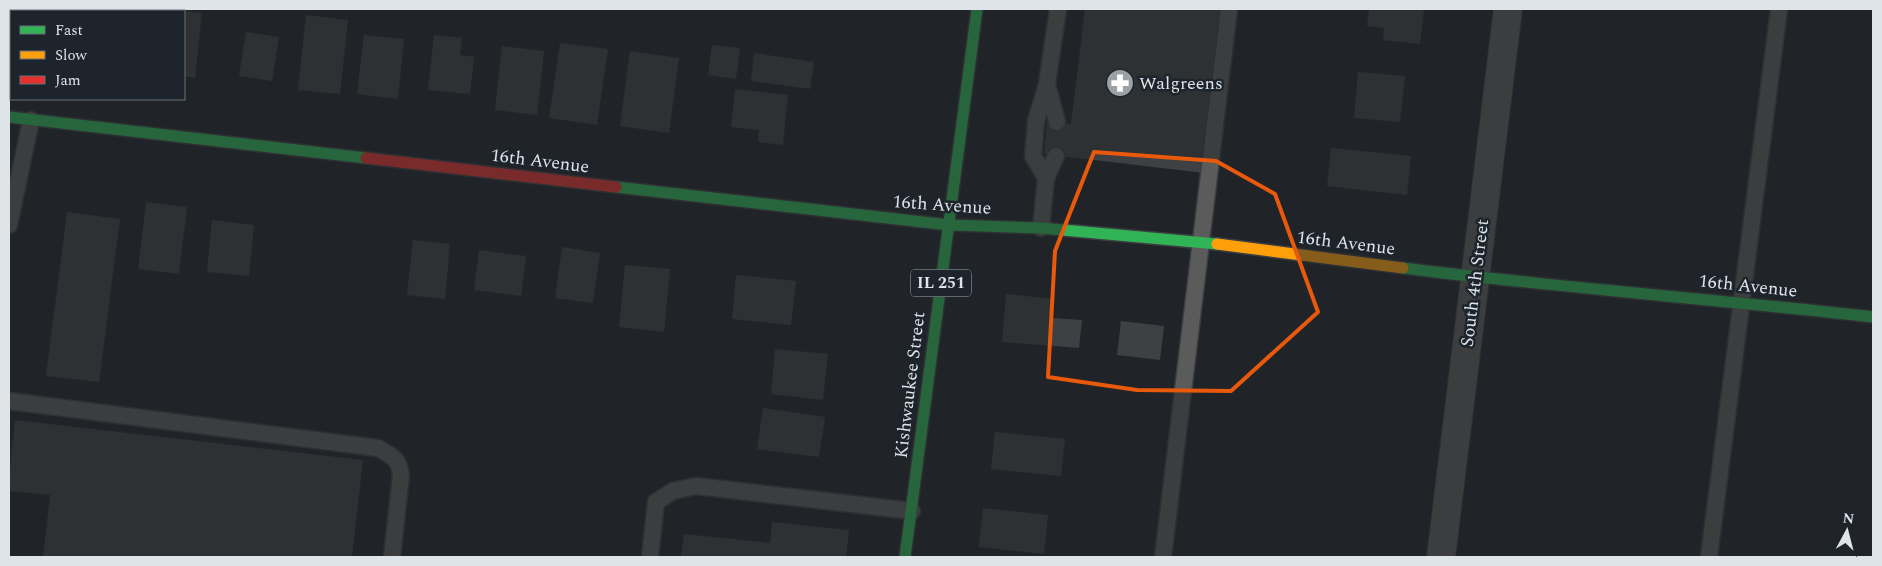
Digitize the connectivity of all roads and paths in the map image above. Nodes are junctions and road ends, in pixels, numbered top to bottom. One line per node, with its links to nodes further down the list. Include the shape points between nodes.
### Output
1 (977, 9): 13 (street, Kishwaukee Street / IL 251)
2 (1058, 9): 6 (lane)
3 (1229, 9): 15 (lane)
4 (1508, 9): 16 (street, South 4th Street)
5 (1779, 9): 17 (lane)
6 (1047, 84): 9 (lane); 11 (lane, via 1036,121 1033,156)
7 (9, 117): 8 (street, 16th Avenue)
8 (31, 120): 12 (lane); 13 (street, 16th Avenue)
9 (1057, 122)
10 (1056, 156): 11 (lane)
11 (1046, 178): 14 (lane)
12 (9, 225)
13 (948, 225): 14 (street, 16th Avenue); 20 (street, Kishwaukee Street / IL 251)
14 (1041, 228): 15 (street, 16th Avenue)
15 (1201, 242): 16 (street, 16th Avenue); 24 (lane)
16 (1476, 277): 17 (street, 16th Avenue); 25 (street, South 4th Street)
17 (1741, 302): 18 (street, 16th Avenue); 26 (lane)
18 (1873, 317)
19 (9, 401): 21 (lane, via 378,448 400,465)
20 (912, 511): 22 (lane, via 696,486 673,491 656,502); 23 (street, Kishwaukee Street / IL 251)
21 (392, 557)
22 (650, 557)
23 (906, 557)
24 (1163, 557)
25 (1441, 557)
26 (1708, 557)

